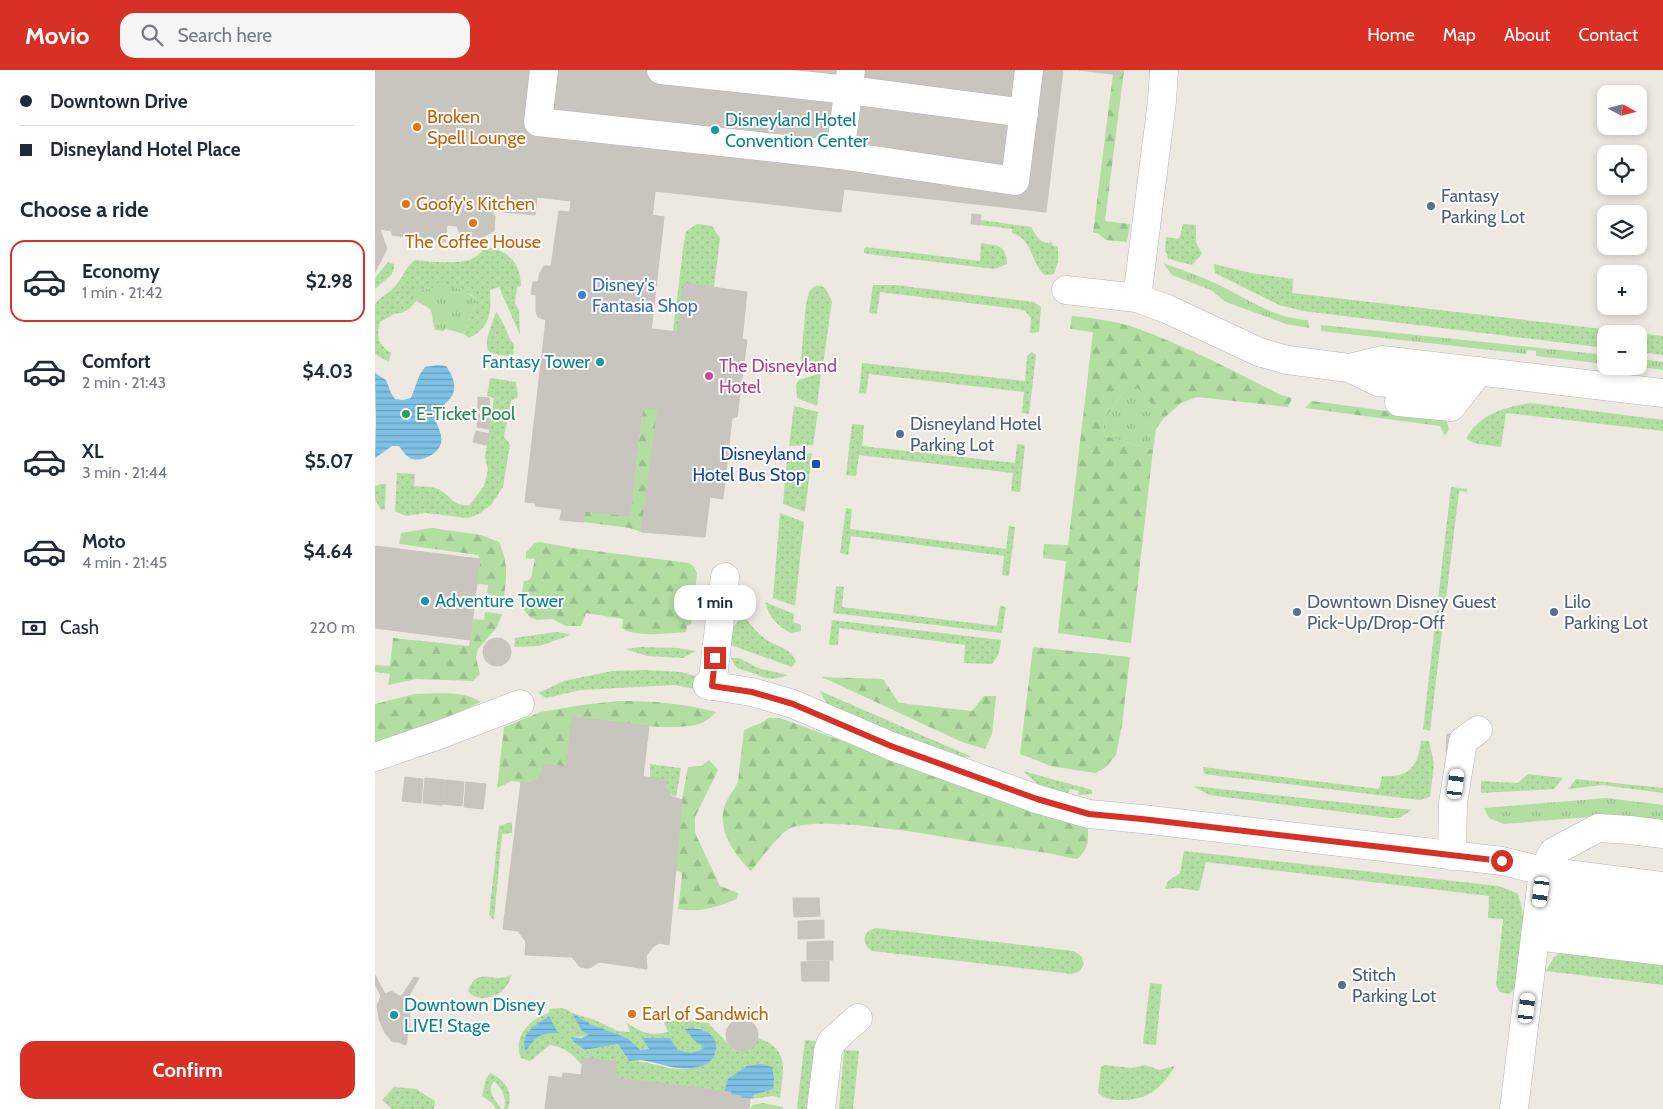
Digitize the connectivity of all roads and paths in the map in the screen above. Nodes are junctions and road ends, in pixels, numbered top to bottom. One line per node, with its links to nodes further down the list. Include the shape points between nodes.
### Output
1 (544, 70): 7 (street, via 538,122)
2 (661, 70): 5 (street)
3 (1029, 70): 6 (street)
4 (1164, 70): 9 (street)
5 (850, 80): 6 (street); 7 (street)
6 (1024, 113): 7 (street, via 1015,181)
7 (840, 155)
8 (1066, 290): 9 (street)
9 (1137, 298): 10 (street, via 1259,352 1287,360)
10 (1349, 368): 11 (street, via 1382,360); 11 (street, via 1378,400 1451,407)
11 (1479, 371): 12 (street)
12 (1663, 393)
13 (725, 577): 19 (street, via 709,686 752,692 793,704 982,780 1089,814)
14 (520, 704): 16 (street)
15 (1478, 730): 19 (street, via 1463,741 1453,803)
16 (375, 757)
17 (1663, 834): 22 (street, via 1598,828)
18 (1663, 852): 22 (street, via 1598,844)
19 (1452, 856): 22 (street, via 1502,861)
20 (1663, 867): 22 (street, via 1596,860)
21 (1663, 886): 22 (street)
22 (1542, 893): 23 (street); 24 (street); 25 (street); 28 (street)
23 (1663, 908)
24 (1663, 930)
25 (1663, 951)
26 (858, 1018): 27 (street, via 831,1042)
27 (821, 1109)
28 (1514, 1109)

